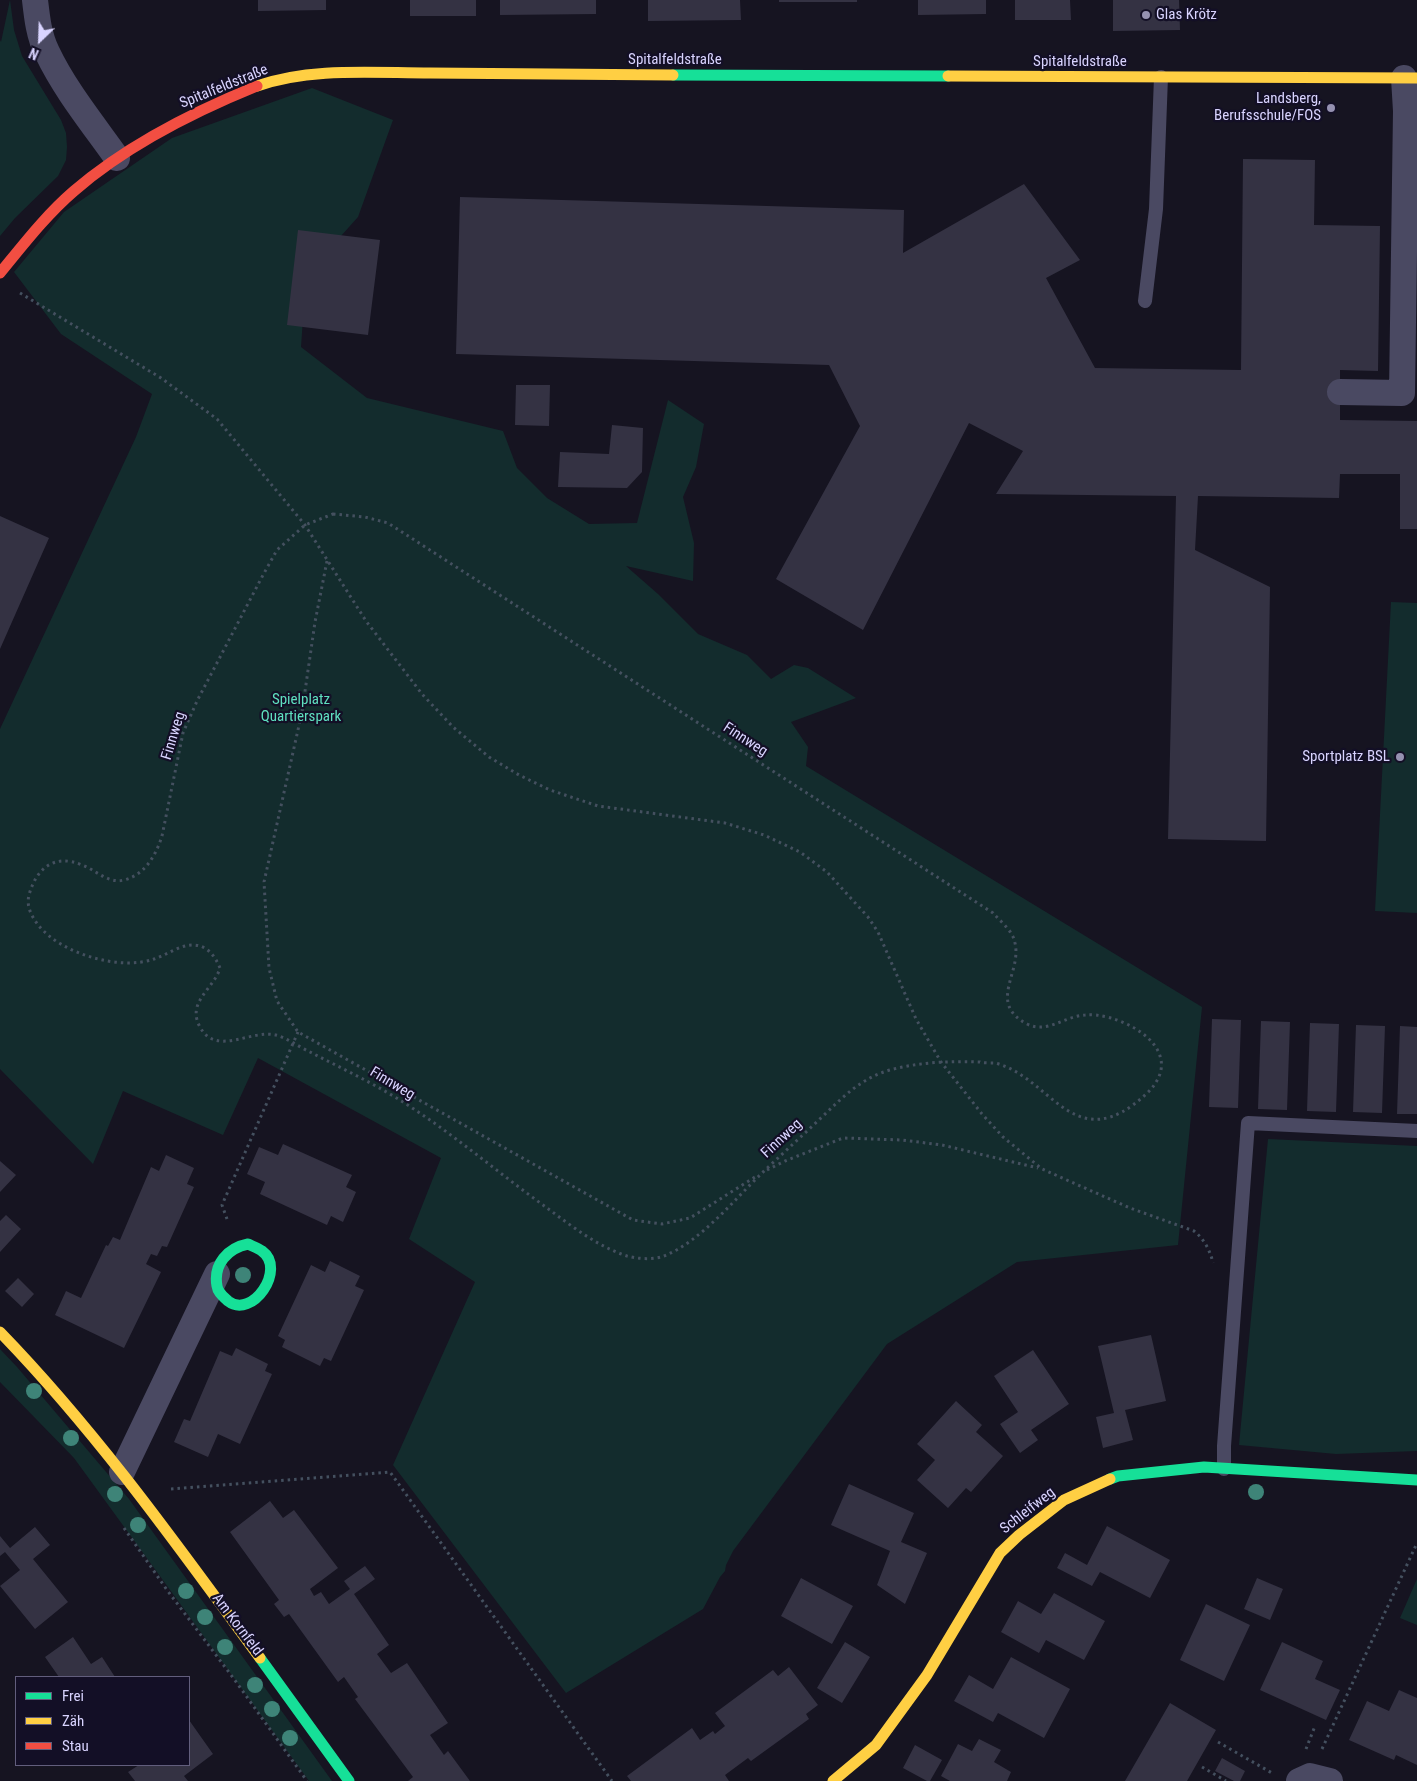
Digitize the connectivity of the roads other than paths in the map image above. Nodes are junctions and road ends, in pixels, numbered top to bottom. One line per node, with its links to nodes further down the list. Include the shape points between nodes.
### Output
1 (35, 0): 4 (street, via 46,51)
2 (1160, 77): 3 (street, Spitalfeldstraße); 4 (street, Spitalfeldstraße, via 353,73 302,76 267,83 216,104 161,131); 6 (lane, via 1156,209)
3 (1411, 78): 7 (street, via 1406,119 1402,393)
4 (117, 158): 5 (street, Spitalfeldstraße, via 73,191)
5 (0, 273)
6 (1145, 301)
7 (1340, 392)
8 (1417, 1131): 11 (lane, via 1248,1123)
9 (217, 1274): 9 (street, via 226,1255 240,1245 248,1244 264,1251 271,1265 263,1292 245,1305 230,1303 223,1298 218,1292); 13 (street)
10 (0, 1332): 13 (street, Am Kornfeld)
11 (1224, 1468): 12 (street, Schleifweg); 15 (street, Schleifweg, via 1204,1467 1118,1476 1064,1500 1019,1535 1000,1553 927,1676 876,1745)
12 (1417, 1480)
13 (130, 1482): 14 (street, Am Kornfeld)
14 (349, 1781)
15 (833, 1781)

